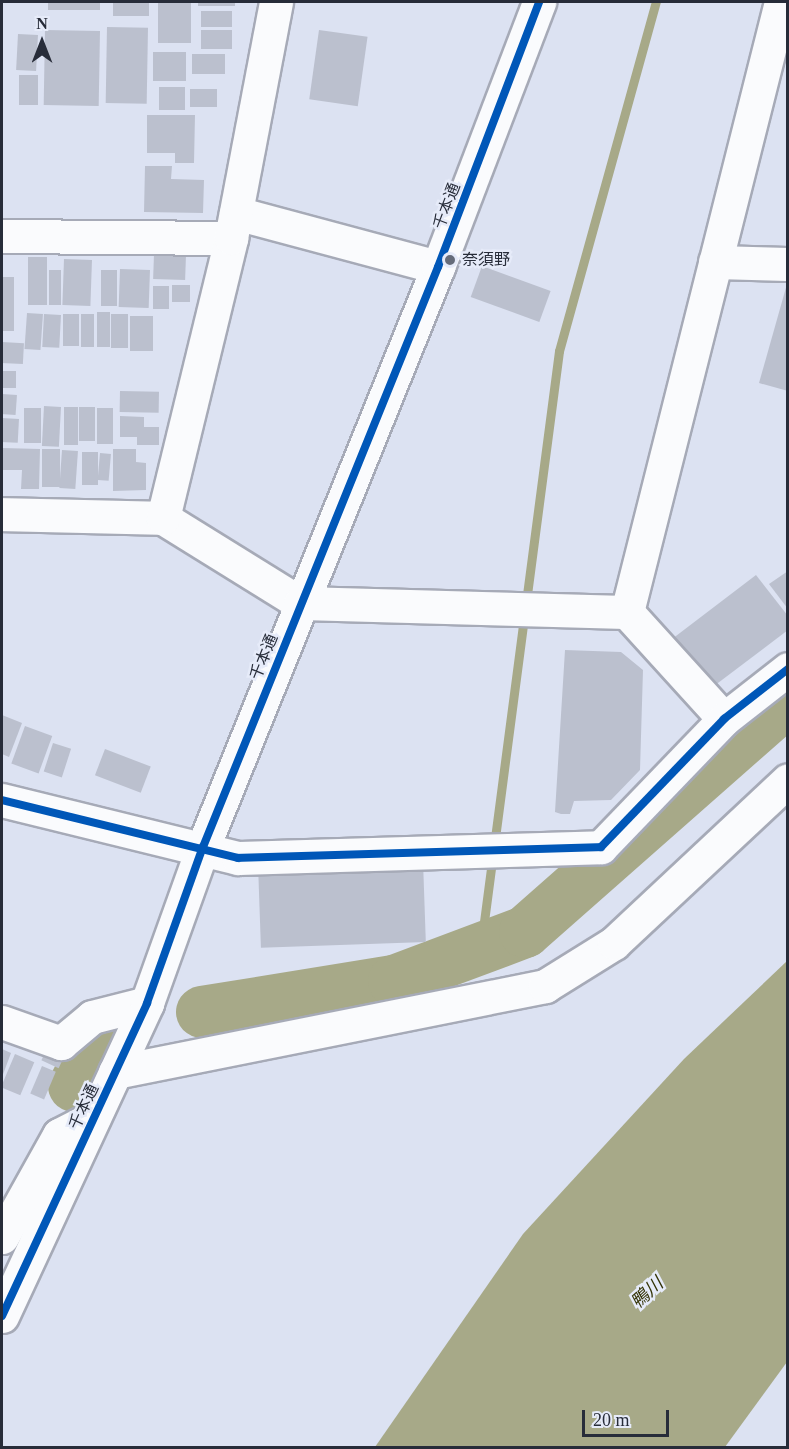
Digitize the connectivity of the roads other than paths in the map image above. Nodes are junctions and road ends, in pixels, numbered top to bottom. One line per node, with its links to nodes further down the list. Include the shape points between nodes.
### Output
1 (276, 2): 4 (street)
2 (539, 2): 8 (street, 千本通)
3 (781, 2): 6 (street)
4 (233, 226): 5 (street); 8 (street); 10 (street)
5 (2, 236)
6 (715, 261): 7 (street); 12 (street)
7 (788, 264)
8 (438, 267): 11 (street, 千本通)
9 (2, 514): 10 (street)
10 (163, 518): 11 (street)
11 (300, 603): 12 (street); 17 (street, 千本通)
12 (627, 612): 14 (street)
13 (788, 669): 14 (street)
14 (724, 719): 17 (street, via 601,847 238,858)
15 (788, 780): 20 (street, via 614,943 545,986)
16 (2, 800): 17 (street)
17 (203, 847): 18 (street, 千本通)
18 (147, 1004): 19 (street, via 92,1017 74,1038 61,1043); 20 (street, 千本通)
19 (2, 1022)
20 (115, 1072): 21 (street, 千本通)
21 (94, 1117): 22 (street, via 59,1135); 23 (street, 千本通)
22 (2, 1237)
23 (2, 1316)

